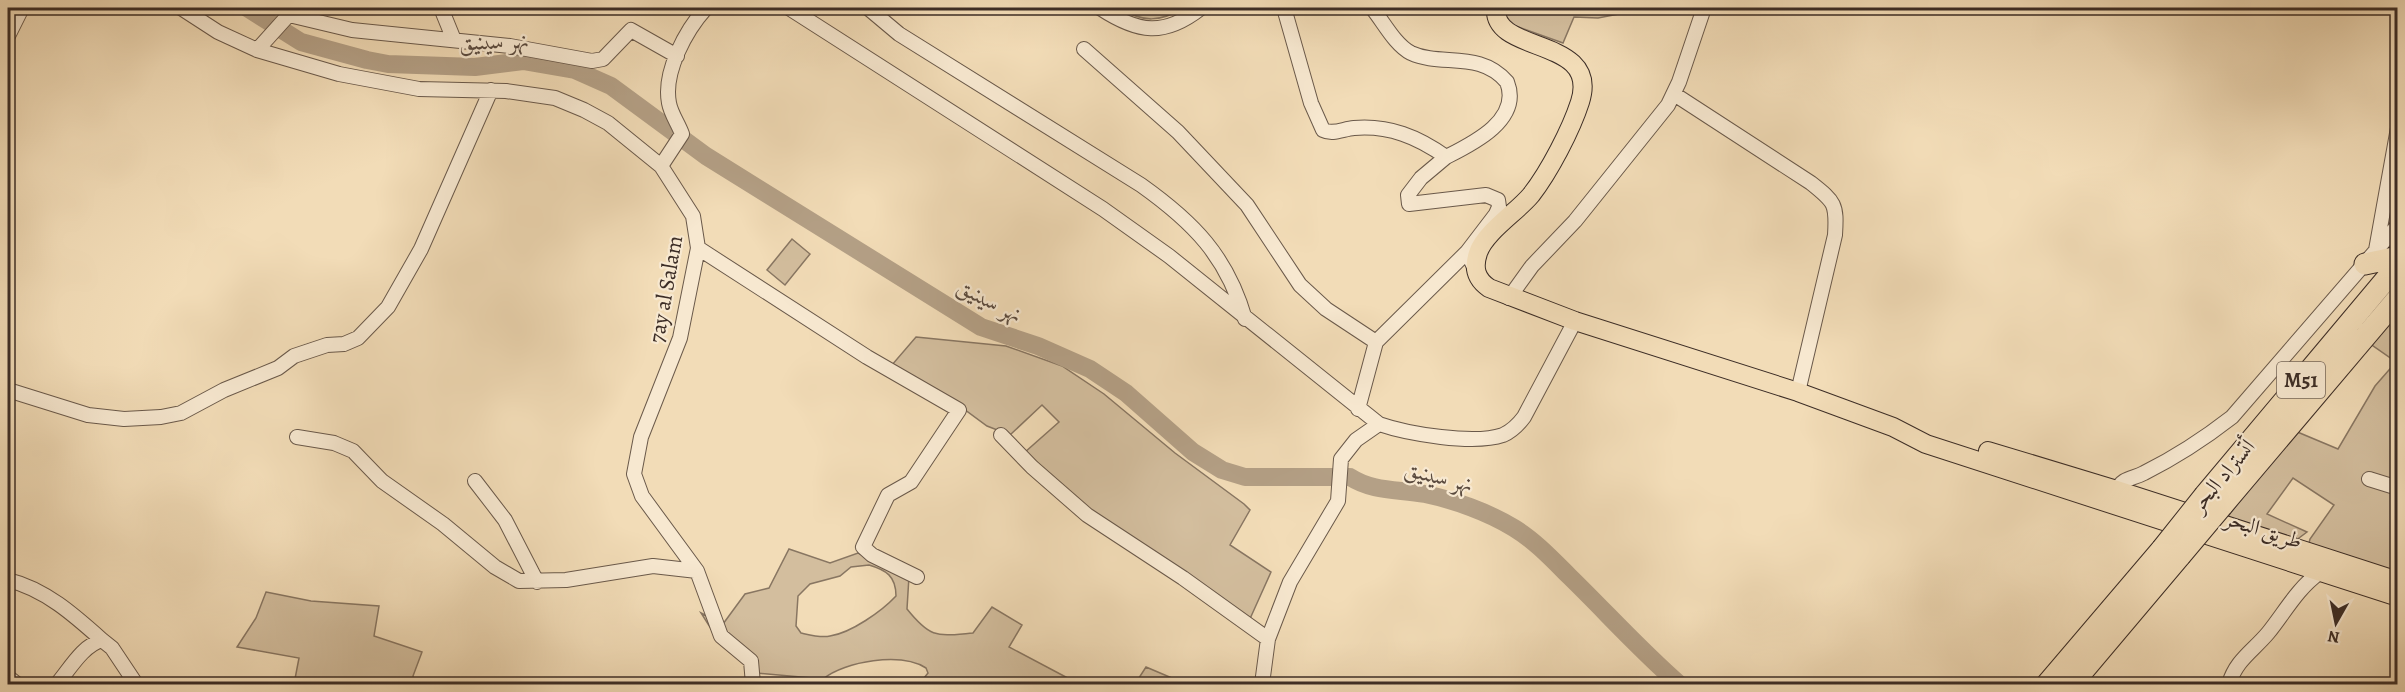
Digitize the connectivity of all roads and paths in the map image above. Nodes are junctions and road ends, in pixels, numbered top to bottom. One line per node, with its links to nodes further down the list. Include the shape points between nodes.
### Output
1 (22, 8): 14 (street)
2 (182, 8): 16 (street, 7ay al Salam, via 218,32)
3 (441, 8): 15 (street)
4 (706, 8): 18 (street)
5 (789, 8): 33 (street, via 1048,172 1168,256)
6 (868, 8): 33 (street, via 899,34 1178,211 1216,256 1234,287)
7 (1100, 8): 8 (street, via 1129,25 1147,28 1172,26)
8 (1201, 8)
9 (1284, 8): 22 (street, via 1311,103 1323,130 1330,133 1351,128 1387,129 1427,143)
10 (1372, 8): 22 (street, via 1410,52 1478,64 1492,69 1507,82 1509,99 1497,125 1481,139)
11 (1496, 8): 29 (main road, via 1498,22 1508,33 1571,62 1582,89 1574,118 1532,194)
12 (1704, 8): 20 (street)
13 (289, 15): 15 (street, via 352,30); 16 (street)
14 (8, 36)
15 (454, 40): 18 (street, via 510,45 592,61 603,59 632,30)
16 (261, 46): 19 (street, 7ay al Salam, via 339,74 383,83 447,91)
17 (1084, 49): 35 (street, via 1178,132 1240,196 1300,285 1326,309)
18 (676, 56): 23 (street, via 668,98 682,134)
19 (491, 90): 23 (street, 7ay al Salam, via 534,93 584,110 608,123); 36 (street, via 417,257 388,308 358,338 294,356 278,368 181,413 161,417 124,419 88,415)
20 (1674, 94): 31 (street, via 1622,164 1532,266); 37 (street, via 1811,183 1832,200 1837,210 1835,235)
21 (2397, 128): 24 (street)
22 (1446, 157): 29 (street, via 1421,178 1407,202 1425,204 1495,197 1498,210)
23 (661, 166): 26 (street, 7ay al Salam, via 693,216)
24 (2393, 184): 27 (street)
25 (2397, 225): 27 (street)
26 (698, 248): 49 (street, 7ay al Salam, via 680,338 641,437 634,474 642,496); 51 (street, via 867,357 959,410 911,482 888,495 863,547)
27 (2371, 257): 28 (highway); 42 (street, via 2232,417)
28 (2397, 257)
29 (1471, 261): 31 (main road, طريق البحر, via 1484,285); 35 (street)
30 (2397, 265): 47 (highway, أتستراد البحر / M51)
31 (1509, 298): 34 (main road, طريق البحر)
32 (2397, 298): 47 (highway, أتستراد البحر / M51)
33 (1245, 319): 38 (street)
34 (1575, 321): 37 (main road, طريق البحر); 39 (street, via 1524,417 1509,431 1485,438 1449,437)
35 (1376, 342): 38 (street)
36 (8, 390)
37 (1798, 392): 46 (main road, طريق البحر, via 1893,427 1926,444)
38 (1358, 409): 39 (street)
39 (1379, 424): 56 (street, via 1347,449 1339,466 1338,501 1290,582)
40 (1001, 435): 56 (street, via 1087,514)
41 (297, 437): 54 (street, via 334,443 353,451 382,481 495,567 519,581)
42 (2141, 475): 46 (street, via 2127,479); 48 (street)
43 (2369, 479): 45 (street)
44 (475, 481): 54 (street, via 505,520)
45 (2397, 488)
46 (2116, 498): 48 (main road, طريق البحر)
47 (2214, 501): 58 (highway, أتستراد البحر / M51, bridge)
48 (2136, 504): 50 (main road, طريق البحر); 53 (main road)
49 (697, 571): 54 (street, via 653,566); 63 (street, 7ay al Salam, via 721,636 753,664)
50 (2319, 573): 55 (main road, طريق البحر); 66 (street, via 2304,584 2269,632 2237,664)
51 (917, 577)
52 (8, 580): 57 (street, via 44,595)
53 (2397, 580)
54 (537, 582)
55 (2397, 597)
56 (1268, 639): 64 (street)
57 (102, 640): 61 (street, via 78,658); 62 (street, via 109,644)
58 (2072, 675): 65 (highway, أتستراد البحر / M51)
59 (8, 677): 60 (street)
60 (17, 684)
61 (57, 684)
62 (136, 684)
63 (753, 684)
64 (1262, 684)
65 (2047, 684)
66 (2229, 684)

